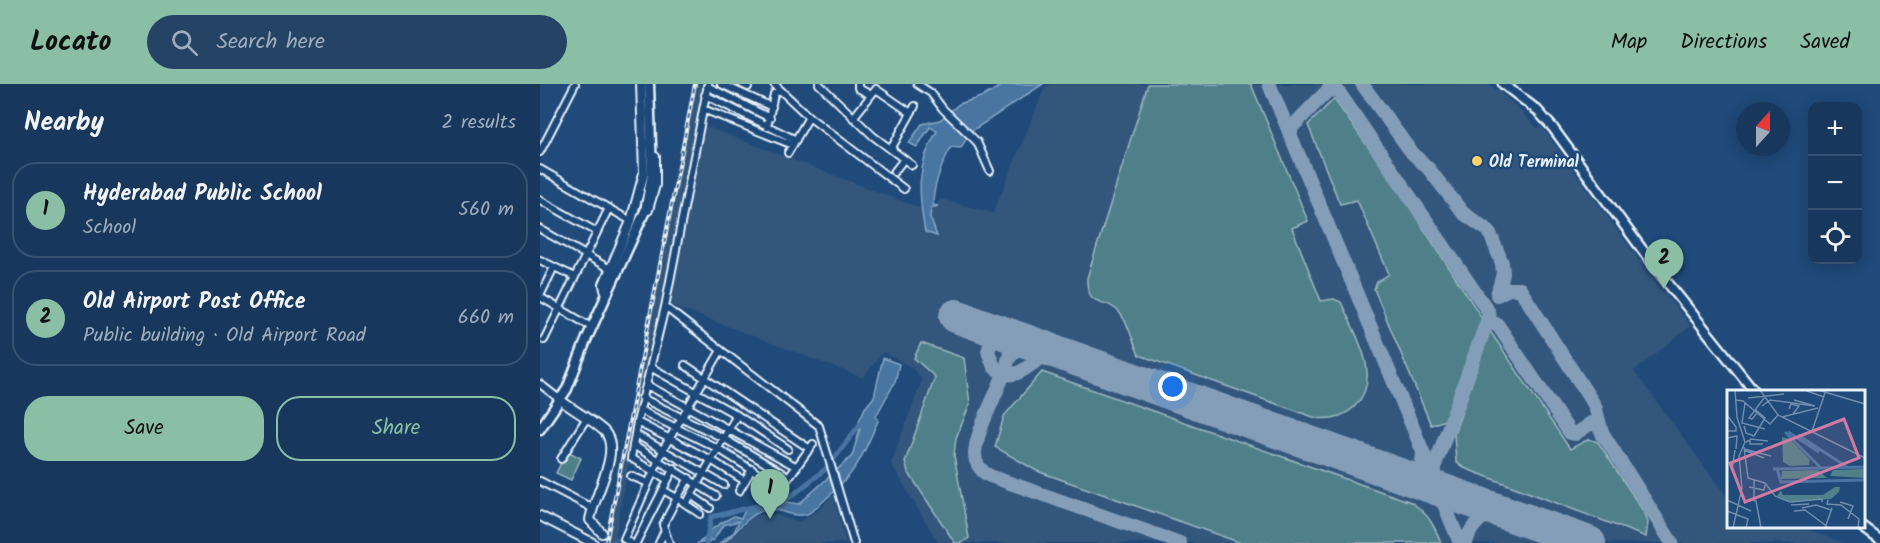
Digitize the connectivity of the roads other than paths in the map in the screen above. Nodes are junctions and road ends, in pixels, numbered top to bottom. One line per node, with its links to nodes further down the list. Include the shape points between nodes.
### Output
1 (575, 84): 26 (street)
2 (641, 84): 37 (street, via 644,173)
3 (650, 84): 44 (main road, via 646,191); 46 (street, via 656,169 653,193 621,272 612,290)
4 (721, 84): 17 (street)
5 (742, 84): 6 (street)
6 (749, 84)
7 (774, 84): 13 (street)
8 (819, 84): 22 (street)
9 (858, 84): 15 (street, via 858,88)
10 (917, 84): 31 (street, via 931,93 977,142)
11 (707, 85): 14 (street); 21 (street)
12 (1505, 85): 58 (main road, via 1553,128 1655,267)
13 (780, 90): 17 (street, via 774,94); 20 (street)
14 (705, 95): 18 (street); 23 (street)
15 (871, 95): 19 (street, via 876,89); 22 (street)
16 (915, 106): 19 (street)
17 (772, 107): 21 (street)
18 (703, 109): 24 (street); 48 (street)
19 (911, 113): 25 (street)
20 (809, 117): 24 (street); 34 (street)
21 (770, 118): 23 (street)
22 (853, 118): 25 (street)
23 (766, 127): 24 (street)
24 (794, 143): 27 (street)
25 (891, 149): 28 (street)
26 (540, 152)
27 (788, 153)
28 (904, 159): 29 (street); 32 (street)
29 (912, 165)
30 (542, 170): 33 (street); 36 (street)
31 (990, 171)
32 (894, 172)
33 (540, 180)
34 (904, 189)
35 (540, 200): 39 (street)
36 (609, 208): 37 (street); 39 (street)
37 (631, 221): 44 (street)
38 (542, 230): 40 (street); 41 (street)
39 (597, 232): 41 (street)
40 (540, 239)
41 (586, 255): 44 (street); 45 (street)
42 (540, 260): 43 (street)
43 (554, 267): 45 (street); 47 (street)
44 (612, 274): 46 (main road)
45 (575, 277): 49 (street)
46 (606, 291): 50 (main road); 61 (main road)
47 (540, 297): 49 (street)
48 (665, 307): 52 (street); 54 (street)
49 (560, 308): 50 (street); 51 (street)
50 (588, 325): 61 (main road)
51 (544, 340)
52 (720, 352): 55 (street); 117 (street, via 819,426)
53 (685, 365): 55 (street)
54 (652, 368): 57 (street); 59 (street)
55 (704, 378): 59 (street); 84 (street, via 811,446)
56 (540, 384): 61 (street)
57 (647, 385): 60 (street); 62 (street)
58 (1753, 390)
59 (695, 392): 62 (street); 64 (street)
60 (642, 398): 63 (street); 65 (street)
61 (560, 399): 66 (street); 67 (main road); 71 (main road)
62 (687, 407): 65 (street); 70 (street)
63 (640, 410): 68 (street); 69 (street)
64 (737, 415): 70 (street); 78 (street)
65 (681, 418): 69 (street); 73 (street)
66 (586, 419): 79 (street); 104 (street, via 604,431 610,443 607,467)
67 (540, 422)
68 (637, 422): 72 (street); 74 (street)
69 (675, 428): 74 (street); 77 (street)
70 (729, 428): 73 (street); 84 (street)
71 (540, 429)
72 (635, 434): 75 (street); 76 (street)
73 (723, 438): 77 (street); 83 (street)
74 (669, 439): 76 (street); 82 (street)
75 (633, 445): 80 (street); 86 (street, via 631,458)
76 (664, 448): 80 (street); 81 (street)
77 (717, 448): 82 (street); 87 (street)
78 (788, 449)
79 (561, 459)
80 (658, 459): 85 (street); 86 (street)
81 (681, 459): 85 (street); 88 (street)
82 (711, 460): 88 (street); 94 (street)
83 (760, 460): 87 (street); 90 (street)
84 (797, 466): 90 (street)
85 (675, 469): 91 (street); 92 (street)
86 (653, 470): 92 (street); 95 (street)
87 (753, 470): 90 (street, via 781,488); 94 (street)
88 (703, 472): 96 (street); 97 (street)
89 (631, 476): 95 (street)
90 (789, 477)
91 (689, 478): 96 (street); 102 (street)
92 (668, 480): 98 (street)
93 (540, 481): 104 (street)
94 (745, 481): 99 (street)
95 (646, 482): 113 (street, via 624,539)
96 (698, 483): 100 (street); 101 (street)
97 (724, 485)
98 (663, 490): 102 (street); 114 (street)
99 (739, 491)
100 (691, 495): 103 (street); 105 (street)
101 (716, 496)
102 (677, 498): 103 (street); 109 (street, via 663,525)
103 (686, 504): 106 (street)
104 (592, 508): 110 (street, via 590,520)
105 (710, 508)
106 (700, 514)
107 (540, 516): 112 (street)
108 (1864, 528): 111 (main road)
109 (665, 530): 115 (street); 116 (street)
110 (602, 532)
111 (1880, 540)
112 (593, 543)
113 (631, 543)
114 (636, 543)
115 (659, 543)
116 (669, 543)
117 (854, 543)

